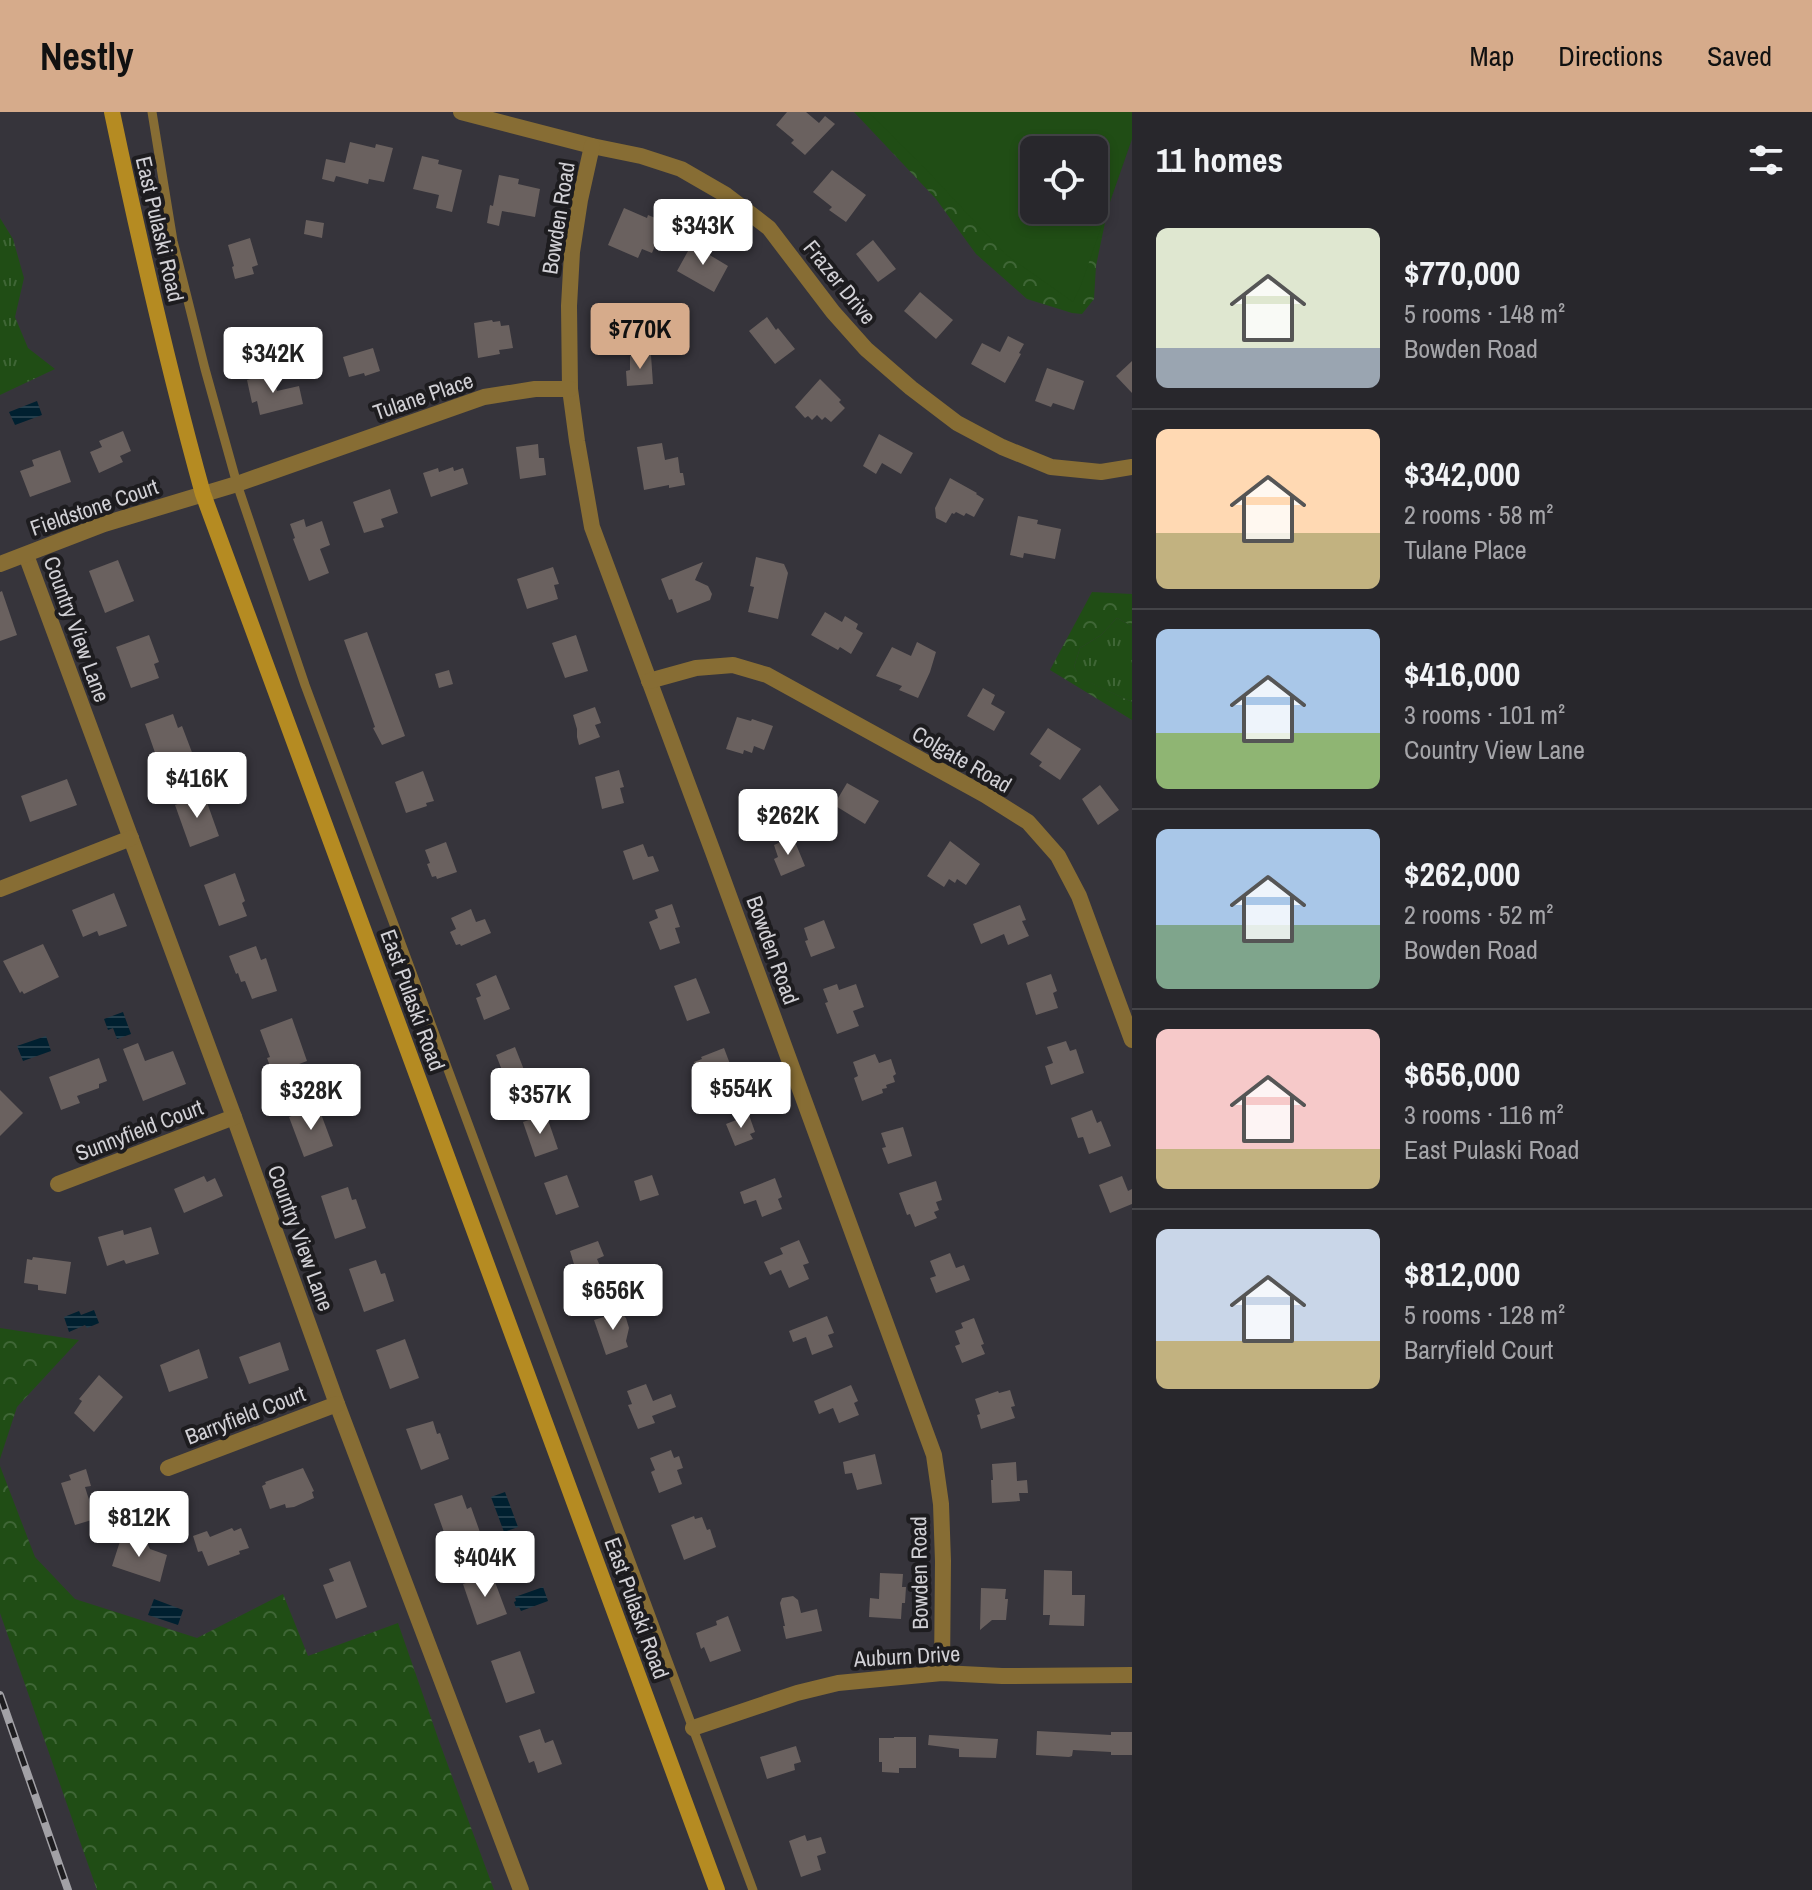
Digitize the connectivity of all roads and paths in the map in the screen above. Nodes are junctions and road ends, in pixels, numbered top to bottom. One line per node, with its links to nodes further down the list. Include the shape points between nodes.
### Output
1 (112, 112): 8 (main road, East Pulaski Road)
2 (152, 112): 7 (lane, via 173,241)
3 (461, 112): 4 (street, Frazer Drive)
4 (592, 146): 5 (street, Bowden Road, via 572,252); 6 (street, Frazer Drive, via 681,169 726,195 769,228 866,349 957,423 1051,467 1101,472)
5 (570, 389): 7 (street, Tulane Place, via 484,397); 11 (street, Bowden Road, via 592,527)
6 (1132, 467)
7 (237, 484): 8 (street, Tulane Place); 22 (lane, via 305,685)
8 (203, 494): 9 (street, Fieldstone Court); 24 (main road, East Pulaski Road)
9 (26, 555): 10 (street, Fieldstone Court); 12 (street, Country View Lane)
10 (0, 564)
11 (649, 681): 14 (street, Colgate Road, via 733,665 767,675 1028,822 1058,856); 20 (street, Bowden Road, via 934,1455 941,1504)
12 (131, 838): 13 (street); 16 (street, Country View Lane)
13 (0, 889)
14 (1127, 1010): 15 (street, Colgate Road)
15 (1132, 1040)
16 (234, 1117): 17 (street, Sunnyfield Court); 18 (street, Country View Lane)
17 (58, 1184)
18 (337, 1404): 19 (street, Barryfield Court); 23 (street, Country View Lane)
19 (168, 1468)
20 (942, 1673): 21 (street, Auburn Drive); 22 (street, Auburn Drive, via 838,1683)
21 (1132, 1675)
22 (693, 1728): 25 (lane)
23 (521, 1890)
24 (717, 1890)
25 (753, 1890)

